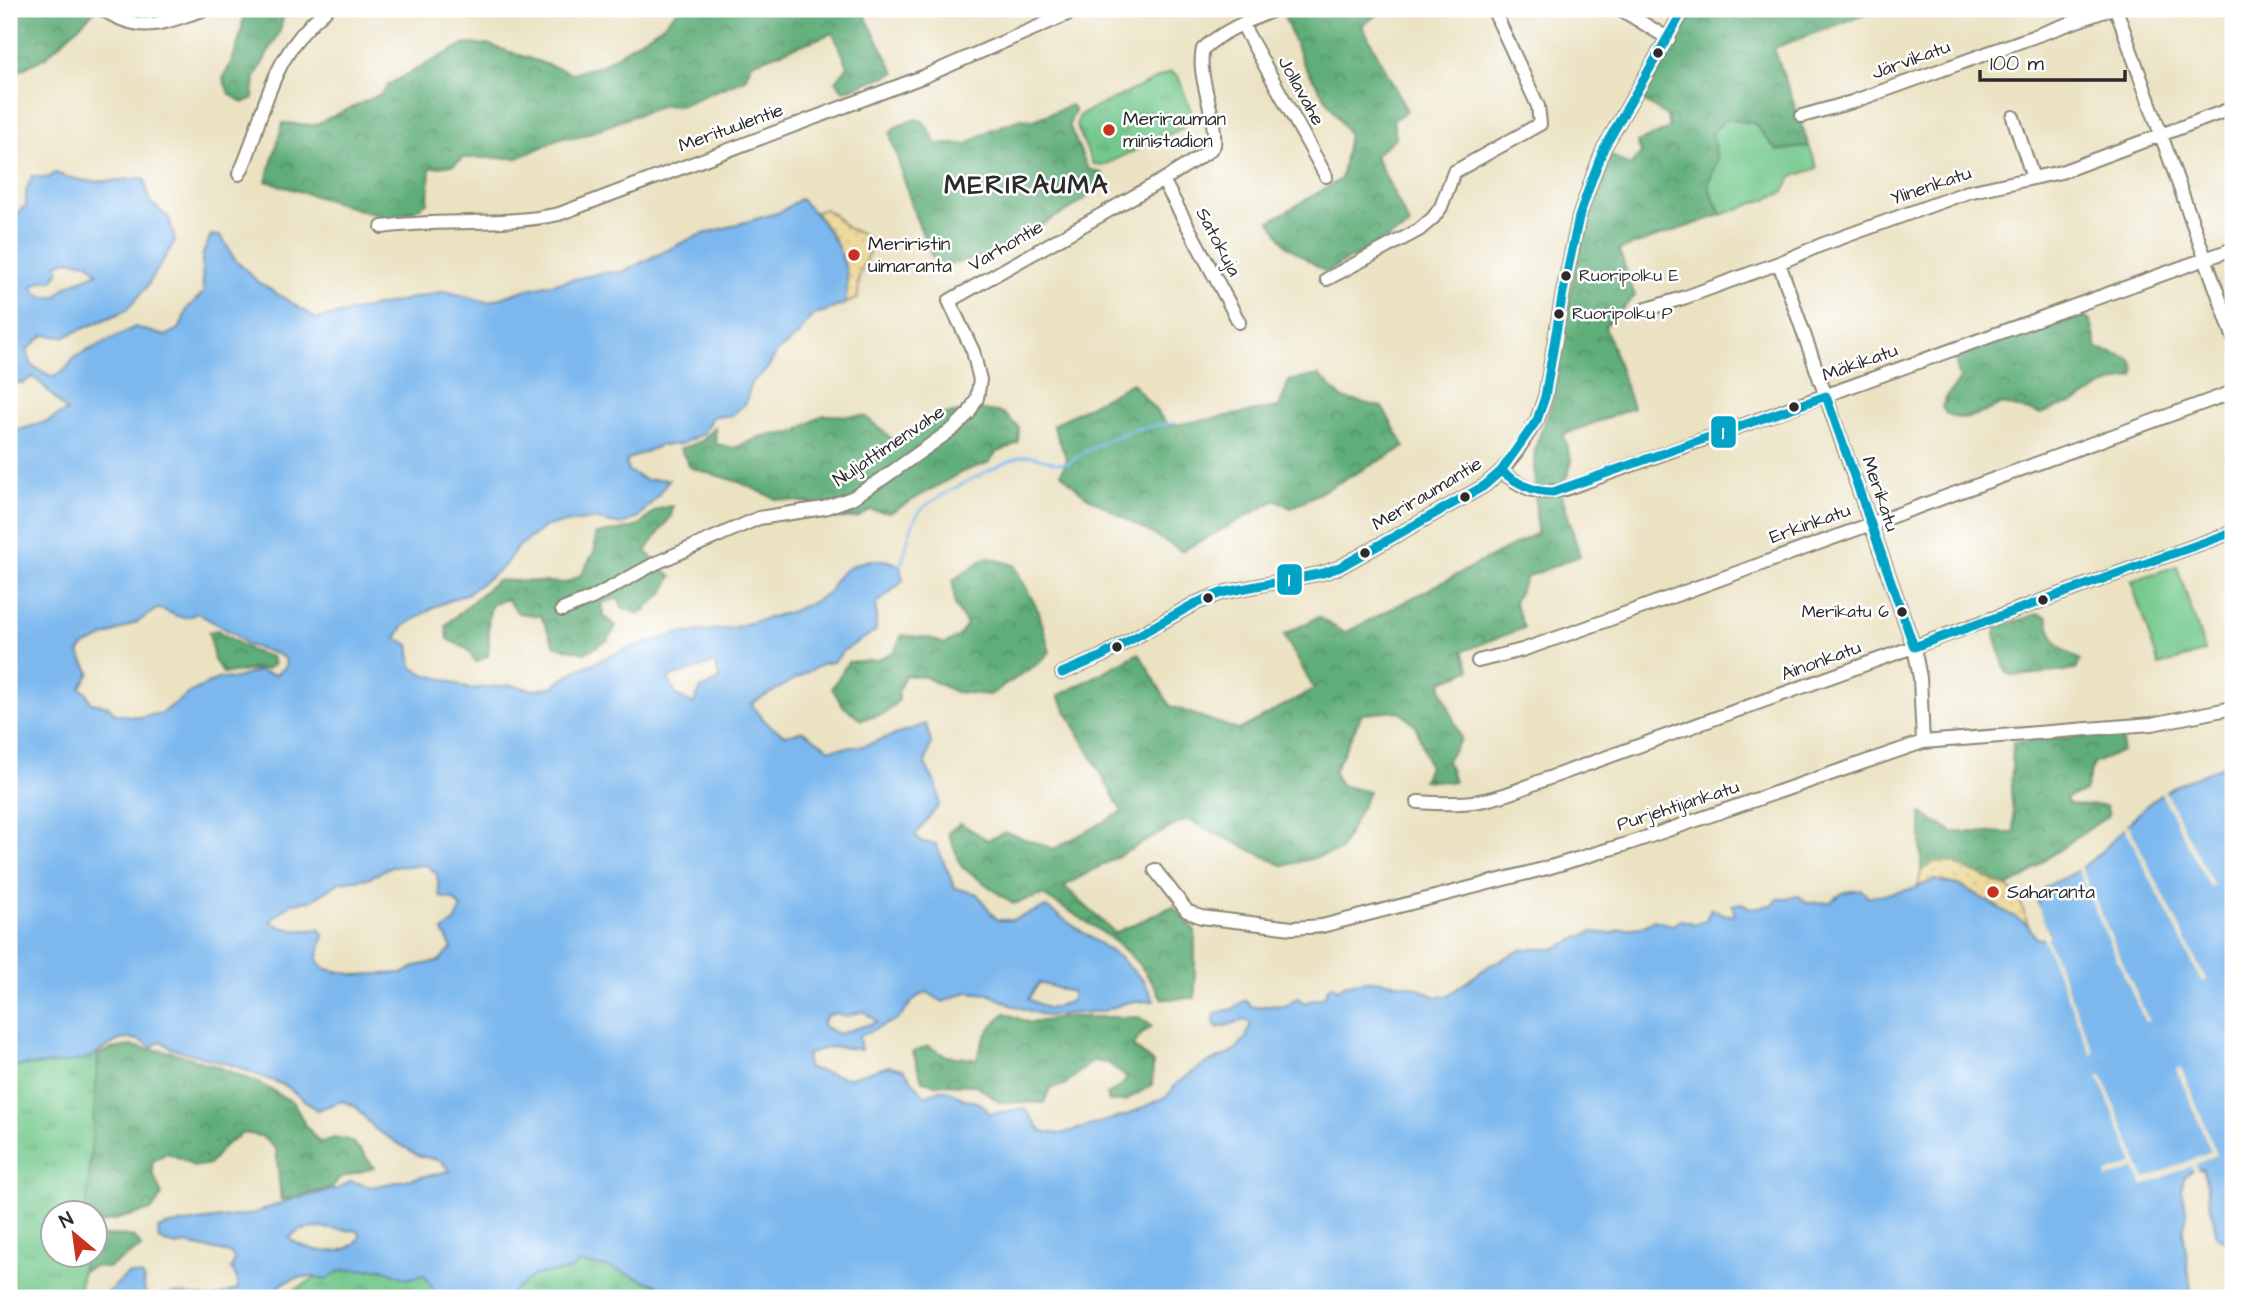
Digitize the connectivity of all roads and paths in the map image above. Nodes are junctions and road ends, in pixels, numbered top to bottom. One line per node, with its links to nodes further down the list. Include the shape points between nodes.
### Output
1 (102, 9): 2 (street, via 124,22 151,25)
2 (206, 9)
3 (327, 9): 17 (street, via 290,47 270,87)
4 (1079, 9): 21 (street, Merituulentie, via 925,76 559,214)
5 (1276, 9): 11 (street, Varhontie)
6 (1493, 9): 25 (street, via 1538,106 1540,124 1454,172 1441,207 1419,230)
7 (1620, 9): 12 (street)
8 (1684, 9): 12 (street, Meriraumantie)
9 (2110, 9): 14 (street, Järvikatu)
10 (2116, 9): 16 (street)
11 (1242, 24): 18 (street, Jollavahe); 20 (street, Varhontie, via 1213,39 1201,56 1214,145)
12 (1669, 39): 32 (street, Meriraumantie, via 1598,161 1579,217 1545,397 1532,428)
13 (2233, 108): 16 (street, Ylinenkatu)
14 (1802, 116)
15 (2013, 117): 19 (street)
16 (2160, 135): 19 (street, Ylinenkatu); 23 (street)
17 (239, 174)
18 (1326, 176)
19 (2033, 178): 24 (street, Ylinenkatu, via 1968,191)
20 (1163, 180): 26 (street, Varhontie); 28 (street, Satokuja)
21 (383, 227)
22 (2233, 249): 23 (street, Mäkikatu)
23 (2206, 259): 29 (street); 31 (street, Mäkikatu)
24 (1779, 263): 27 (street, Ylinenkatu); 31 (street, Merikatu)
25 (1327, 279)
26 (949, 301): 35 (street, Nuljattimenvahe, via 973,351 980,380 969,413 954,428 852,498 824,508 759,518)
27 (1644, 310)
28 (1239, 322)
29 (2233, 336)
30 (2233, 392): 33 (street, Erkinkatu)
31 (1826, 396): 32 (street, Mäkikatu, via 1553,492 1525,488); 33 (street, Merikatu)
32 (1501, 471): 38 (street, Meriraumantie, via 1474,492 1340,567 1221,593)
33 (1870, 523): 36 (street, Merikatu); 37 (street, Erkinkatu, via 1583,629)
34 (2233, 532): 36 (street, Ainonkatu)
35 (562, 610)
36 (1914, 647): 40 (street, Merikatu); 41 (street, Ainonkatu, via 1493,800 1461,805)
37 (1478, 661)
38 (1062, 673)
39 (2233, 708): 40 (street, Purjehtijankatu, via 2152,724)
40 (1923, 742): 42 (street, Purjehtijankatu, via 1630,843 1322,926 1292,928 1200,917 1186,911)
41 (1418, 802)
42 (1155, 870)

